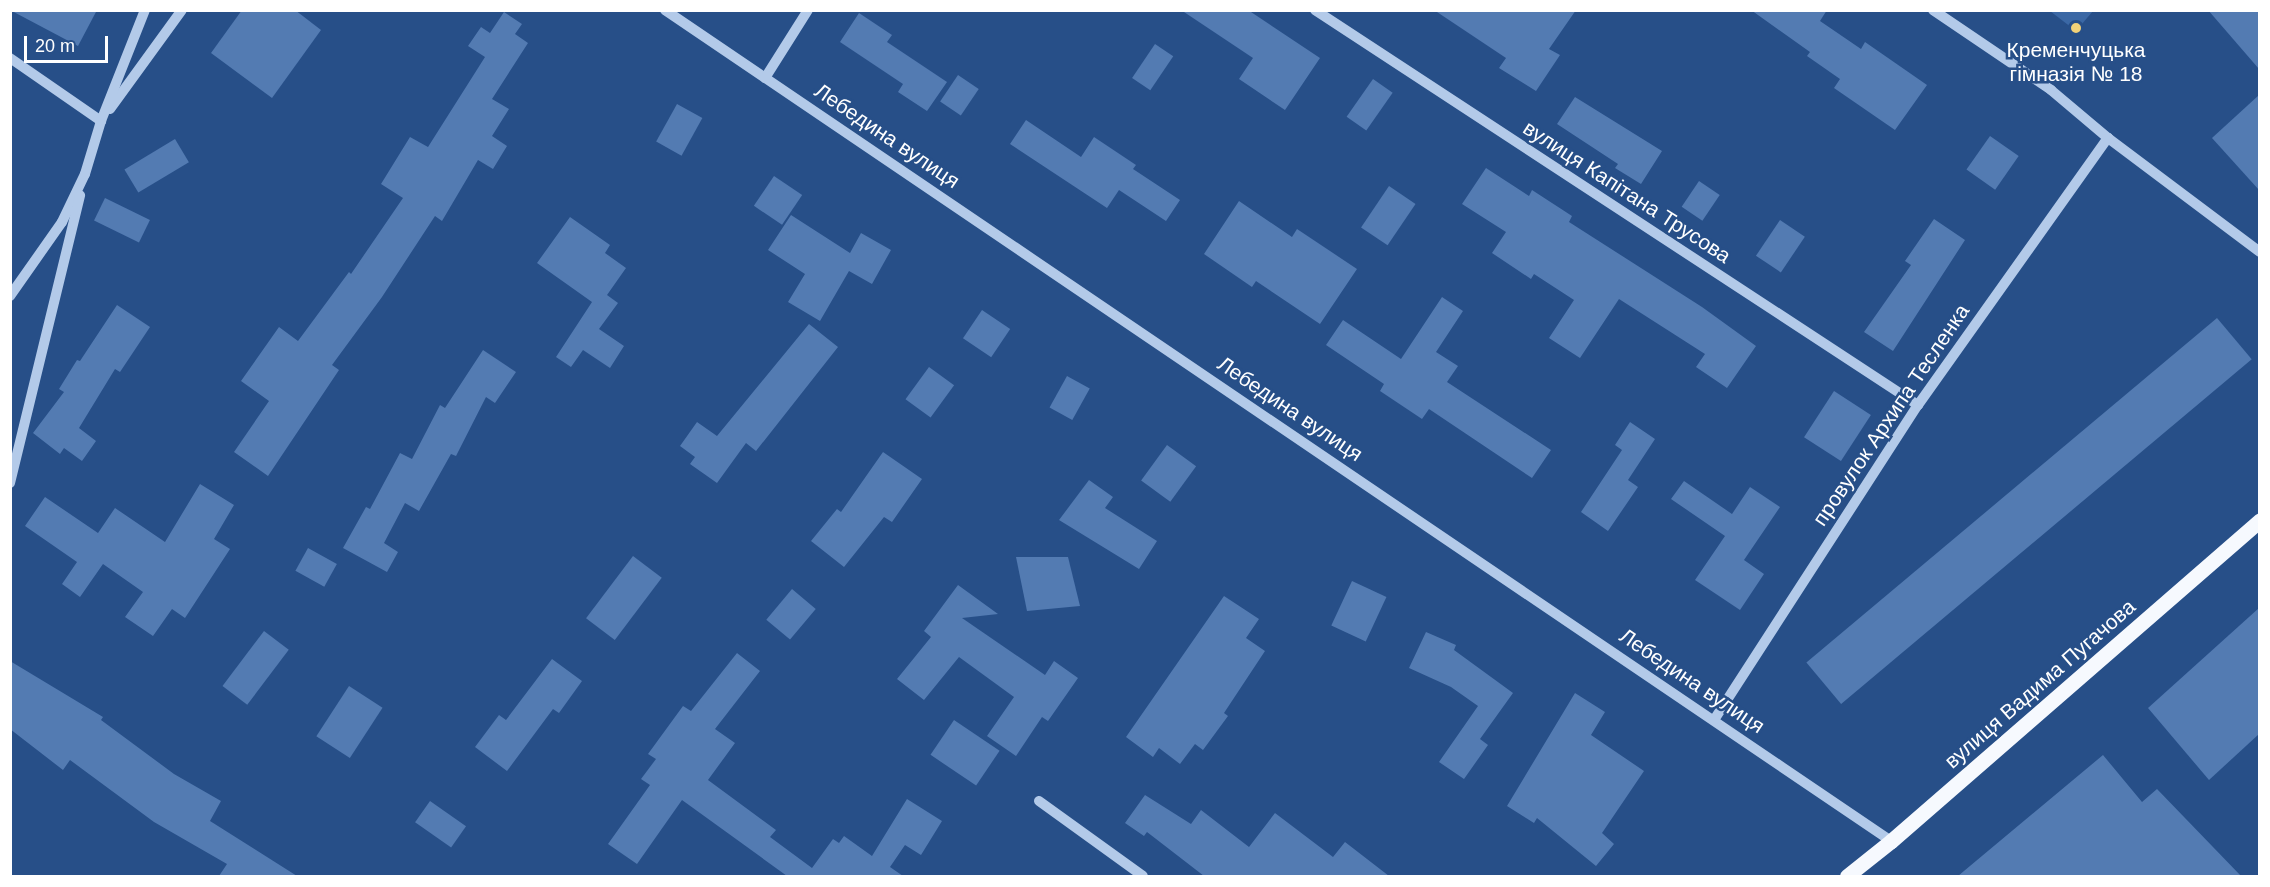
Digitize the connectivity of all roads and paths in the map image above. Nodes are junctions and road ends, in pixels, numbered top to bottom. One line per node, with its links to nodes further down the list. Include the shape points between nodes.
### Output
1 (145, 10): 9 (street)
2 (183, 10): 9 (street)
3 (664, 10): 8 (street, Лебедина вулиця)
4 (808, 10): 8 (street)
5 (1315, 10): 14 (street, вулиця Капітана Трусова)
6 (1933, 10): 10 (street, via 2051,90)
7 (10, 58): 9 (street)
8 (765, 78): 17 (street, Лебедина вулиця)
9 (101, 121): 11 (street)
10 (2108, 138): 12 (street); 14 (street, провулок Архипа Тесленка)
11 (85, 174): 13 (street, via 62,222); 15 (street)
12 (2259, 252)
13 (10, 296)
14 (1918, 405): 17 (street, провулок Архипа Тесленка)
15 (10, 483)
16 (2259, 520): 19 (main road, вулиця Вадима Пугачова)
17 (1714, 720): 19 (street, Лебедина вулиця)
18 (1040, 801): 20 (street)
19 (1891, 841): 21 (main road, вулиця Вадима Пугачова)
20 (1143, 876)
21 (1846, 876)

